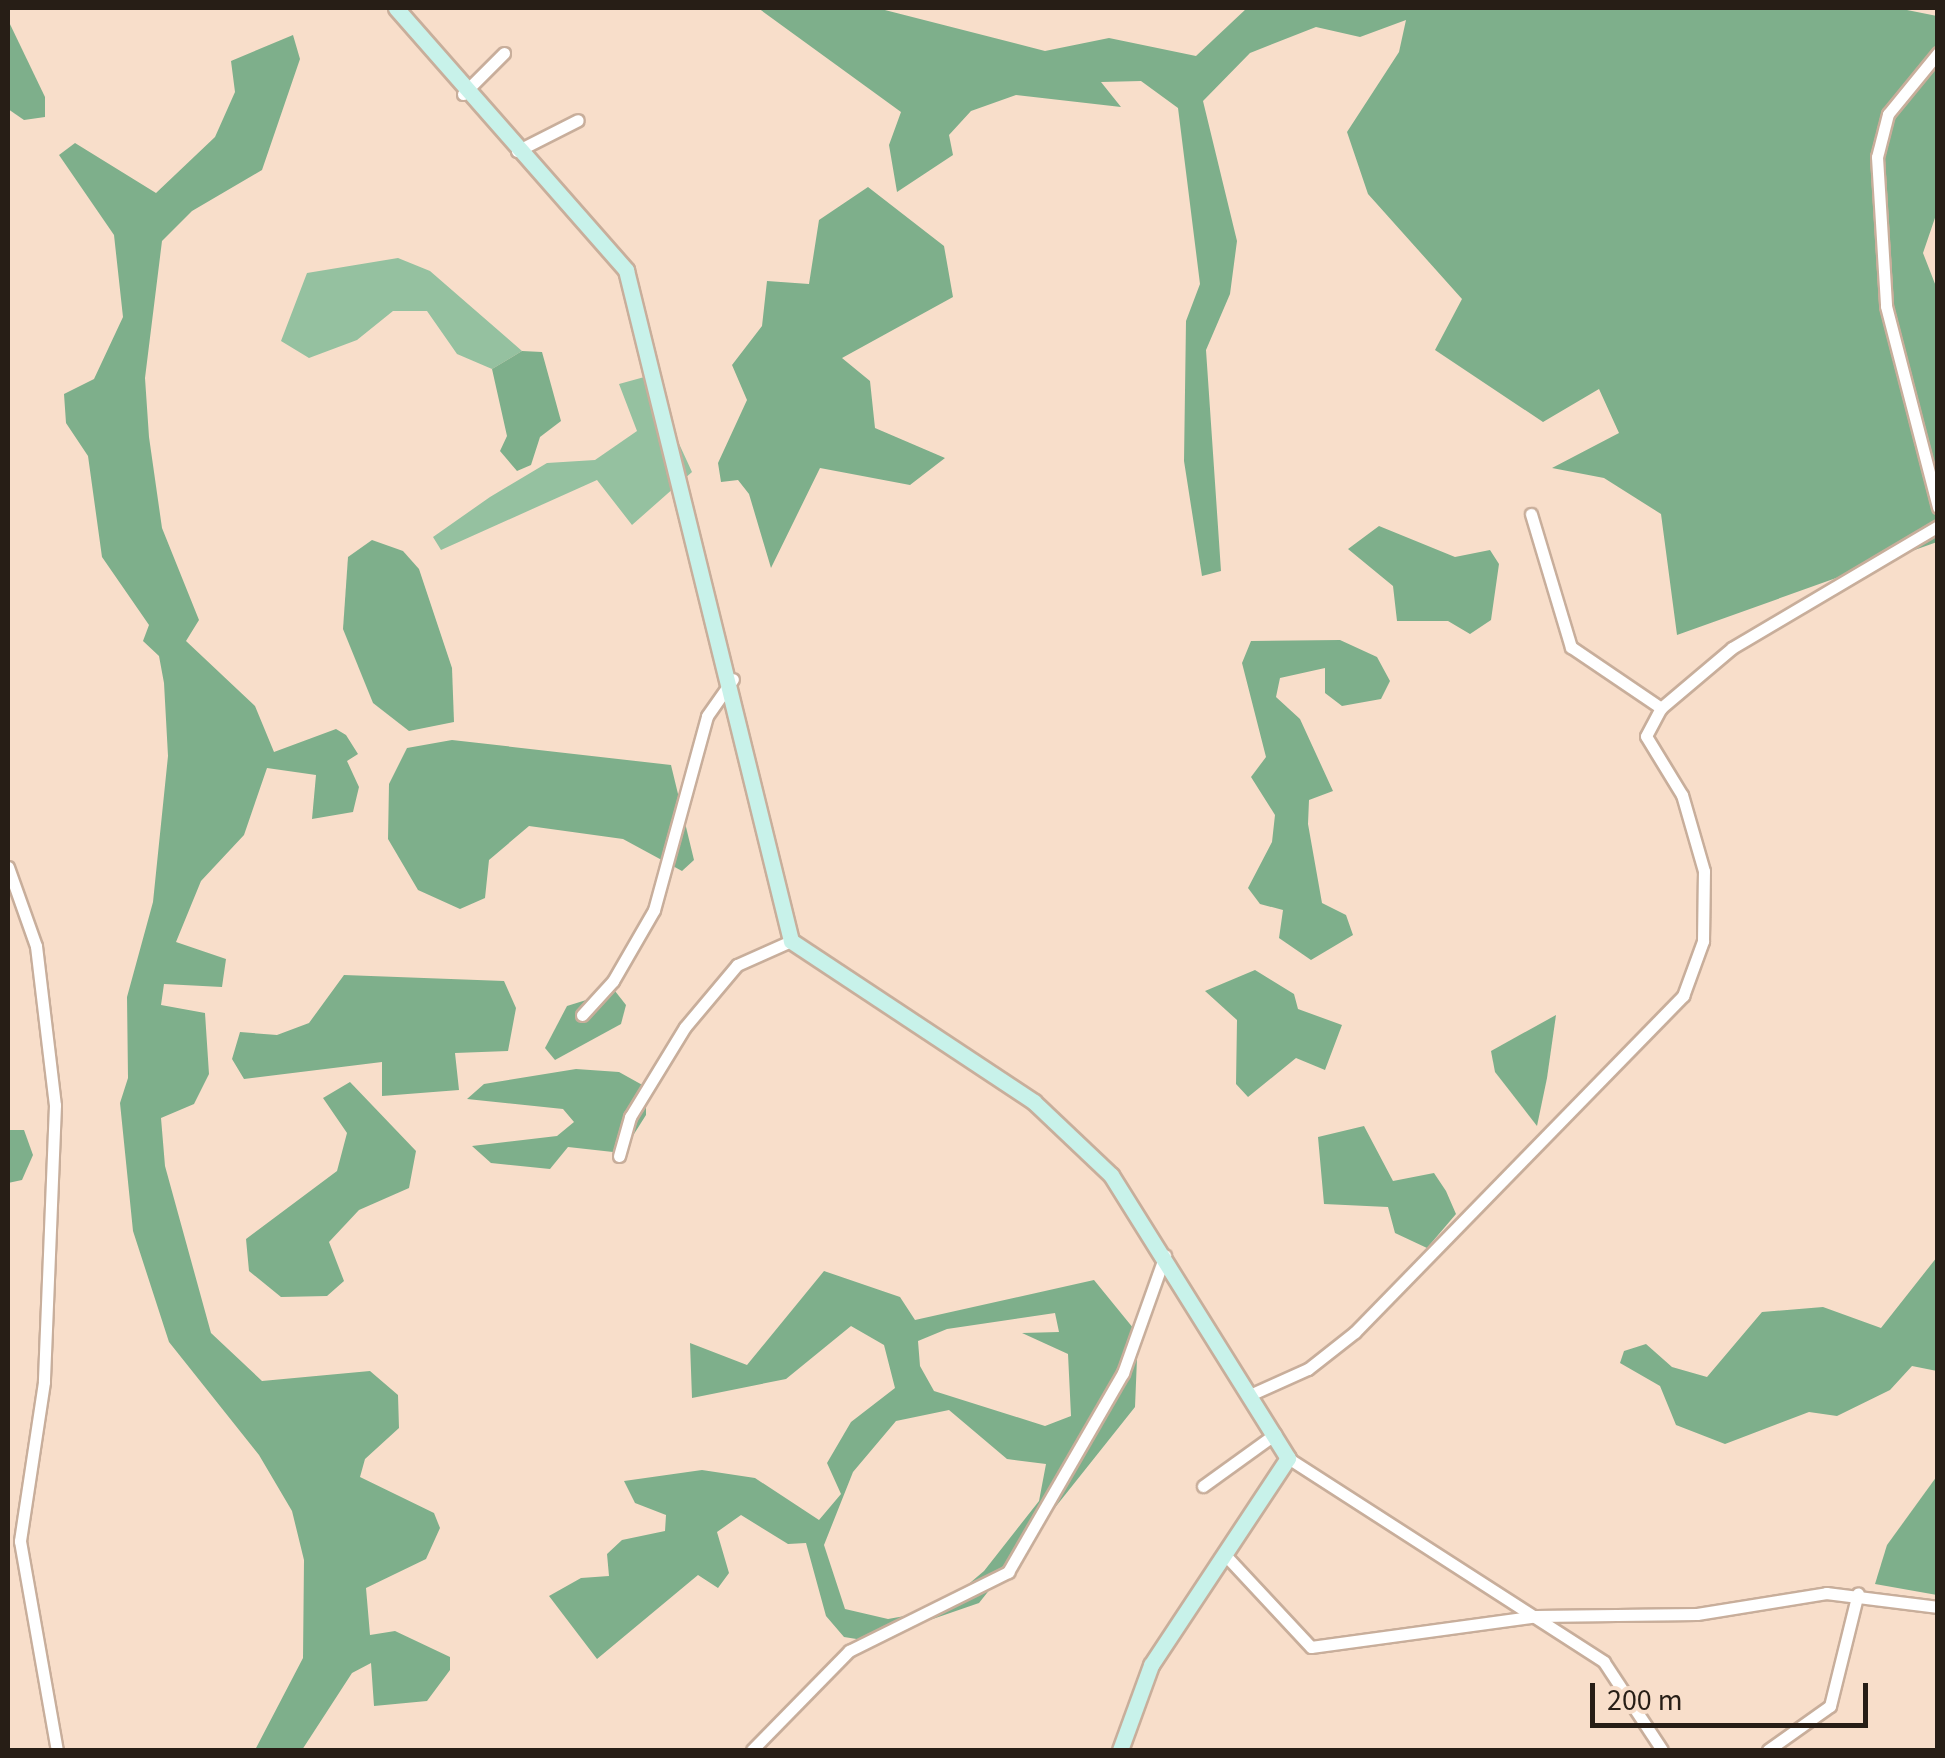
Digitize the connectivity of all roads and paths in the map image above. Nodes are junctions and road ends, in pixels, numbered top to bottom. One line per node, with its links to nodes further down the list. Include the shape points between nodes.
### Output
1 (396, 8): 4 (street)
2 (504, 53): 4 (street)
3 (1938, 53): 7 (street, via 1888,114 1877,157 1886,306)
4 (463, 94): 6 (street)
5 (578, 120): 6 (street)
6 (517, 151): 10 (street, via 630,281)
7 (1938, 507)
8 (1530, 514): 11 (street, via 1571,648)
9 (1938, 526): 11 (street, via 1732,648)
10 (734, 679): 13 (street); 14 (street, via 707,716 654,910 613,982)
11 (1662, 708): 17 (street, via 1646,736 1682,795 1704,871 1704,942 1684,996 1355,1332 1308,1369)
12 (8, 867): 25 (street, via 36,946 55,1105 44,1382 20,1541)
13 (792, 941): 15 (street, via 736,965 685,1026 630,1117); 16 (street, via 1034,1102 1111,1175)
14 (582, 1015)
15 (620, 1156)
16 (1165, 1255): 17 (street); 26 (street, via 1123,1373 1008,1572 849,1650)
17 (1252, 1394): 18 (street)
18 (1275, 1434): 19 (street); 20 (street)
19 (1288, 1458): 21 (street); 24 (street)
20 (1203, 1486)
21 (1228, 1556): 24 (street, via 1311,1647); 27 (street, via 1151,1665)
22 (1858, 1592): 23 (street); 24 (street, via 1683,1615); 29 (street, via 1830,1706)
23 (1938, 1607)
24 (1536, 1616): 28 (street, via 1604,1662)
25 (57, 1750)
26 (752, 1750)
27 (1120, 1750)
28 (1662, 1750)
29 (1768, 1750)

